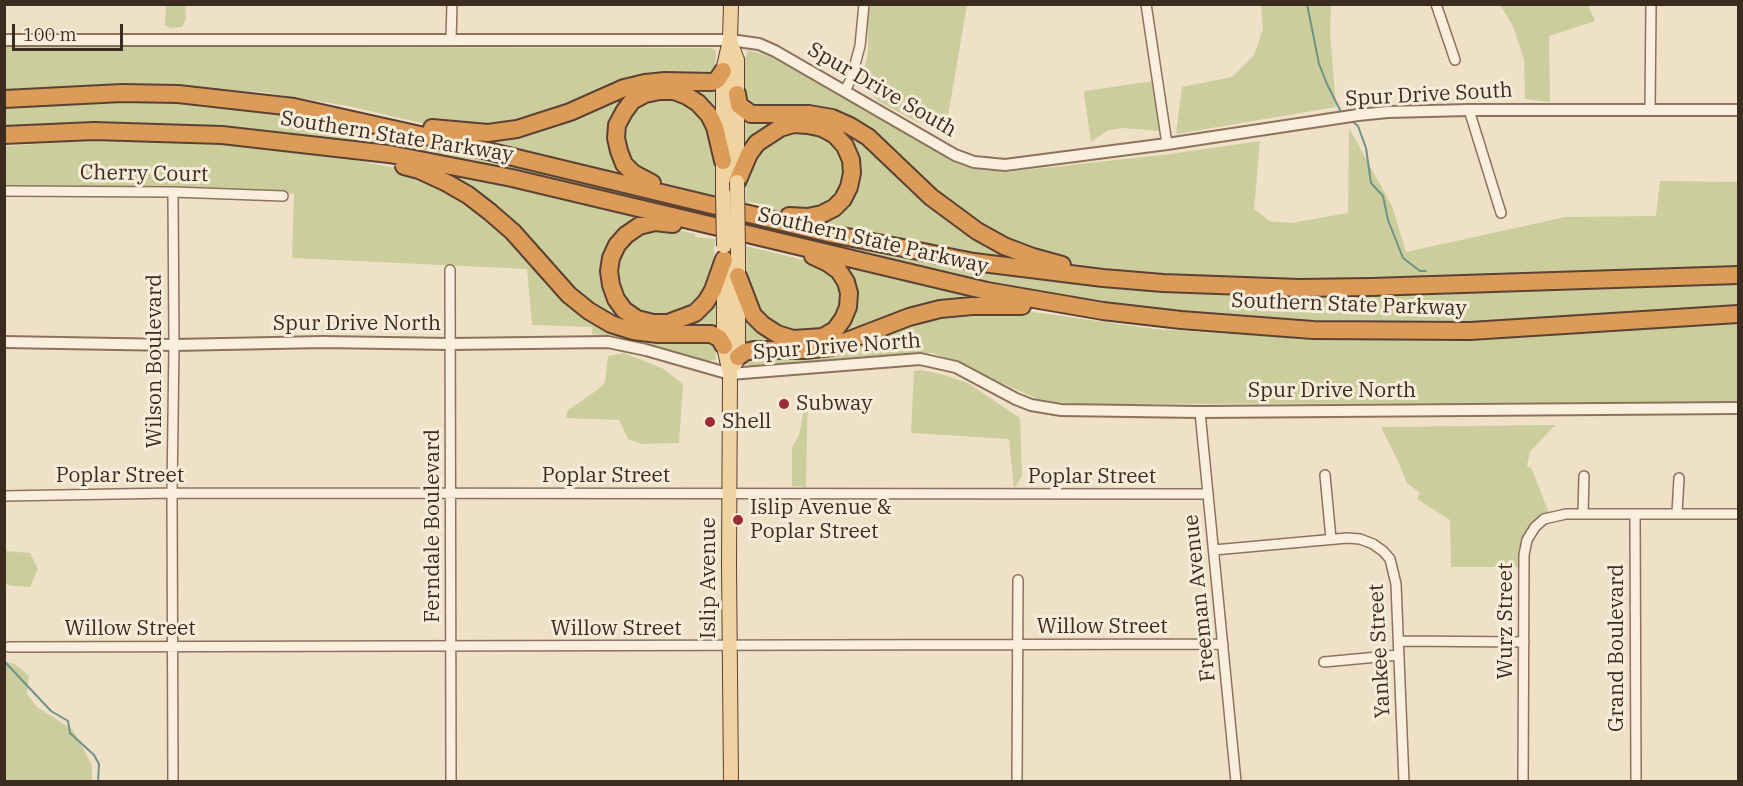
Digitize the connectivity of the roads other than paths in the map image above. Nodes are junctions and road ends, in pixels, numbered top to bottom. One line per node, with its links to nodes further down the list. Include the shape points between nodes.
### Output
1 (452, 4): 8 (street)
2 (731, 4): 9 (main road, Islip Avenue)
3 (864, 4): 12 (street, via 860,46)
4 (1146, 4): 20 (street)
5 (1436, 4): 10 (street)
6 (1651, 4): 16 (street)
7 (4, 40): 8 (street, Spur Drive South)
8 (452, 40): 9 (street, Spur Drive South)
9 (730, 40): 11 (main road, Islip Avenue); 12 (street, Spur Drive South, via 759,44 775,51); 13 (main road, Islip Avenue, via 737,60)
10 (1455, 60)
11 (723, 71): 18 (highway, via 717,80 705,83 665,81 624,88 543,122 488,133); 22 (main road, Islip Avenue)
12 (845, 92): 20 (street, Spur Drive South, via 940,148 974,162 1021,164)
13 (737, 94): 23 (main road, Islip Avenue); 36 (highway, via 739,105 751,114 809,114 850,126 877,145 954,215 1004,246 1061,265)
14 (4, 99): 18 (highway, Southern State Parkway, via 68,94 178,94 294,107)
15 (1469, 110): 16 (street, Spur Drive South); 20 (street, Spur Drive South, via 1358,115); 29 (street)
16 (1650, 110): 17 (street, Spur Drive South)
17 (1738, 110)
18 (357, 120): 27 (highway, Southern State Parkway)
19 (4, 135): 21 (highway, Southern State Parkway, via 156,132)
20 (1167, 144)
21 (339, 147): 30 (highway, Southern State Parkway, via 512,178); 42 (highway, via 419,170 468,195 513,232 569,295 611,324 658,334 711,334)
22 (723, 161): 27 (highway, via 715,127 699,103 674,91 660,90 632,101 617,125 618,151 624,164 647,181); 32 (main road, Islip Avenue, bridge)
23 (737, 182): 28 (highway, via 757,142 780,128 794,124 822,128 845,146 852,173 843,199 834,208 808,217); 32 (main road, Islip Avenue, bridge)
24 (4, 191): 25 (street, Cherry Court)
25 (173, 192): 26 (street, Cherry Court); 41 (street, Wilson Boulevard)
26 (282, 196)
27 (686, 198): 28 (highway, Southern State Parkway)
28 (751, 213): 36 (highway, Southern State Parkway, via 832,234 974,262)
29 (1501, 213)
30 (716, 226): 31 (highway, Southern State Parkway); 32 (highway, via 655,222 626,235 611,258 609,272 616,299 637,319 653,323 668,323 695,313 713,290)
31 (784, 243): 35 (highway, via 828,263 846,282 848,307 835,330 808,339 777,334 753,315); 37 (highway, Southern State Parkway, via 987,291)
32 (728, 254): 35 (main road, Islip Avenue); 42 (main road, Islip Avenue)
33 (450, 270): 40 (street, Ferndale Boulevard)
34 (1738, 275): 36 (highway, Southern State Parkway, via 1371,287)
35 (738, 276): 43 (main road, Islip Avenue)
36 (1163, 283)
37 (1103, 311): 38 (highway, Southern State Parkway, via 1247,327 1389,332 1470,331); 43 (highway, via 1008,305 940,309 831,347 754,350)
38 (1738, 314)
39 (4, 342): 41 (street, Spur Drive North)
40 (451, 344): 41 (street, Spur Drive North); 44 (street, Spur Drive North, via 608,342); 50 (street, Ferndale Boulevard)
41 (174, 345): 51 (street, Wilson Boulevard)
42 (724, 346): 44 (main road, Islip Avenue)
43 (738, 357): 44 (main road, Islip Avenue)
44 (730, 374): 46 (street, Spur Drive North, via 920,359 956,367 1016,399 1046,409); 52 (main road, Islip Avenue)
45 (1738, 408): 46 (street, Spur Drive North)
46 (1200, 412): 53 (street, Freeman Avenue)
47 (1325, 475): 59 (street)
48 (1584, 476): 55 (street)
49 (1678, 478): 56 (street)
50 (451, 493): 51 (street, Poplar Street); 52 (street, Poplar Street); 69 (street, Ferndale Boulevard)
51 (172, 494): 54 (street, Poplar Street); 68 (street, Wilson Boulevard)
52 (729, 494): 53 (street, Poplar Street); 65 (main road, Islip Avenue)
53 (1208, 494): 60 (street, Freeman Avenue)
54 (4, 496)
55 (1583, 513): 57 (street, Wurz Street); 63 (street, Wurz Street, via 1544,519 1527,540)
56 (1677, 513): 57 (street, Wurz Street); 58 (street, Wurz Street)
57 (1635, 514): 79 (street, Grand Boulevard)
58 (1738, 514)
59 (1331, 539): 60 (street, Yankee Street); 62 (street, Yankee Street, via 1359,539 1373,544 1390,559 1396,584)
60 (1214, 550): 64 (street, Freeman Avenue)
61 (1018, 580): 66 (street)
62 (1399, 641): 63 (street); 70 (street, Yankee Street)
63 (1524, 642): 78 (street, Wurz Street)
64 (1223, 644): 66 (street, Willow Street); 77 (street, Freeman Avenue)
65 (730, 646): 66 (street, Willow Street); 69 (street, Willow Street); 75 (main road, Islip Avenue)
66 (1016, 646): 76 (street)
67 (9, 647): 68 (street, Willow Street)
68 (172, 647): 69 (street, Willow Street); 73 (street, Wilson Boulevard)
69 (451, 647): 74 (street, Ferndale Boulevard)
70 (1399, 655): 71 (street); 72 (street, Yankee Street)
71 (1324, 662)
72 (1401, 781)
73 (173, 782)
74 (451, 782)
75 (730, 782)
76 (1017, 782)
77 (1236, 782)
78 (1523, 782)
79 (1636, 782)

